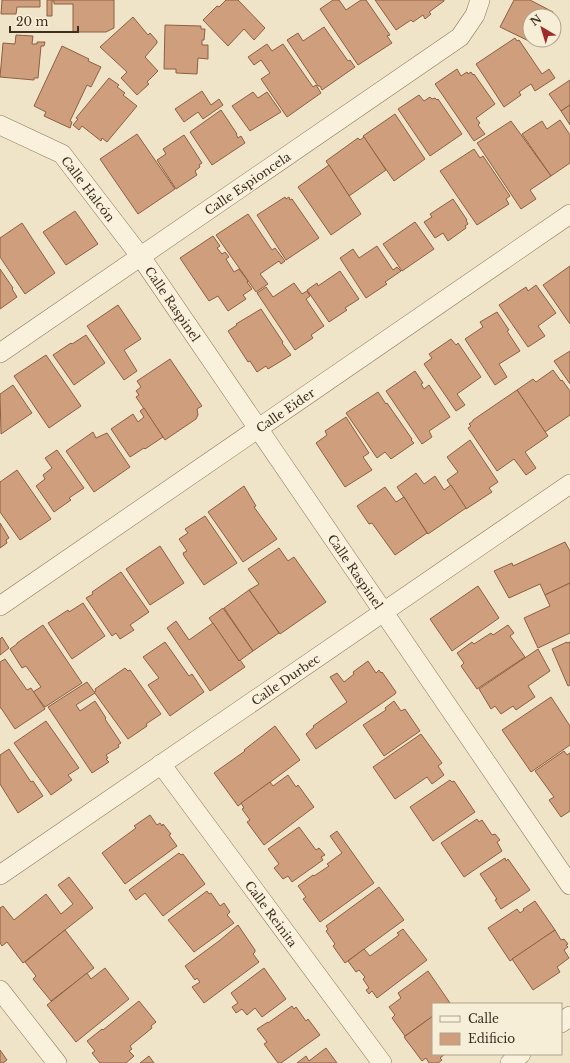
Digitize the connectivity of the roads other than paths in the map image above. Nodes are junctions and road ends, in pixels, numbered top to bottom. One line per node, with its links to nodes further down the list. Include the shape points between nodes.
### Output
1 (480, 0): 4 (street, Calle Espioncela, via 475,14 460,37)
2 (0, 125): 4 (street, Calle Halcón, via 62,154)
3 (570, 214): 6 (street, Calle Eider)
4 (142, 257): 5 (street, Calle Espioncela); 6 (street, Calle Raspinel)
5 (0, 354)
6 (259, 428): 8 (street, Calle Eider); 9 (street, Calle Raspinel)
7 (570, 484): 9 (street, Calle Durbec)
8 (0, 606)
9 (383, 611): 10 (street, Calle Durbec); 12 (street, Calle Raspinel)
10 (162, 764): 11 (street, Calle Durbec); 18 (street, Calle Reinita)
11 (0, 875)
12 (570, 885)
13 (0, 990): 17 (street)
14 (570, 1016): 15 (street)
15 (562, 1022)
16 (520, 1055): 19 (street)
17 (58, 1063)
18 (382, 1063)
19 (510, 1063)

